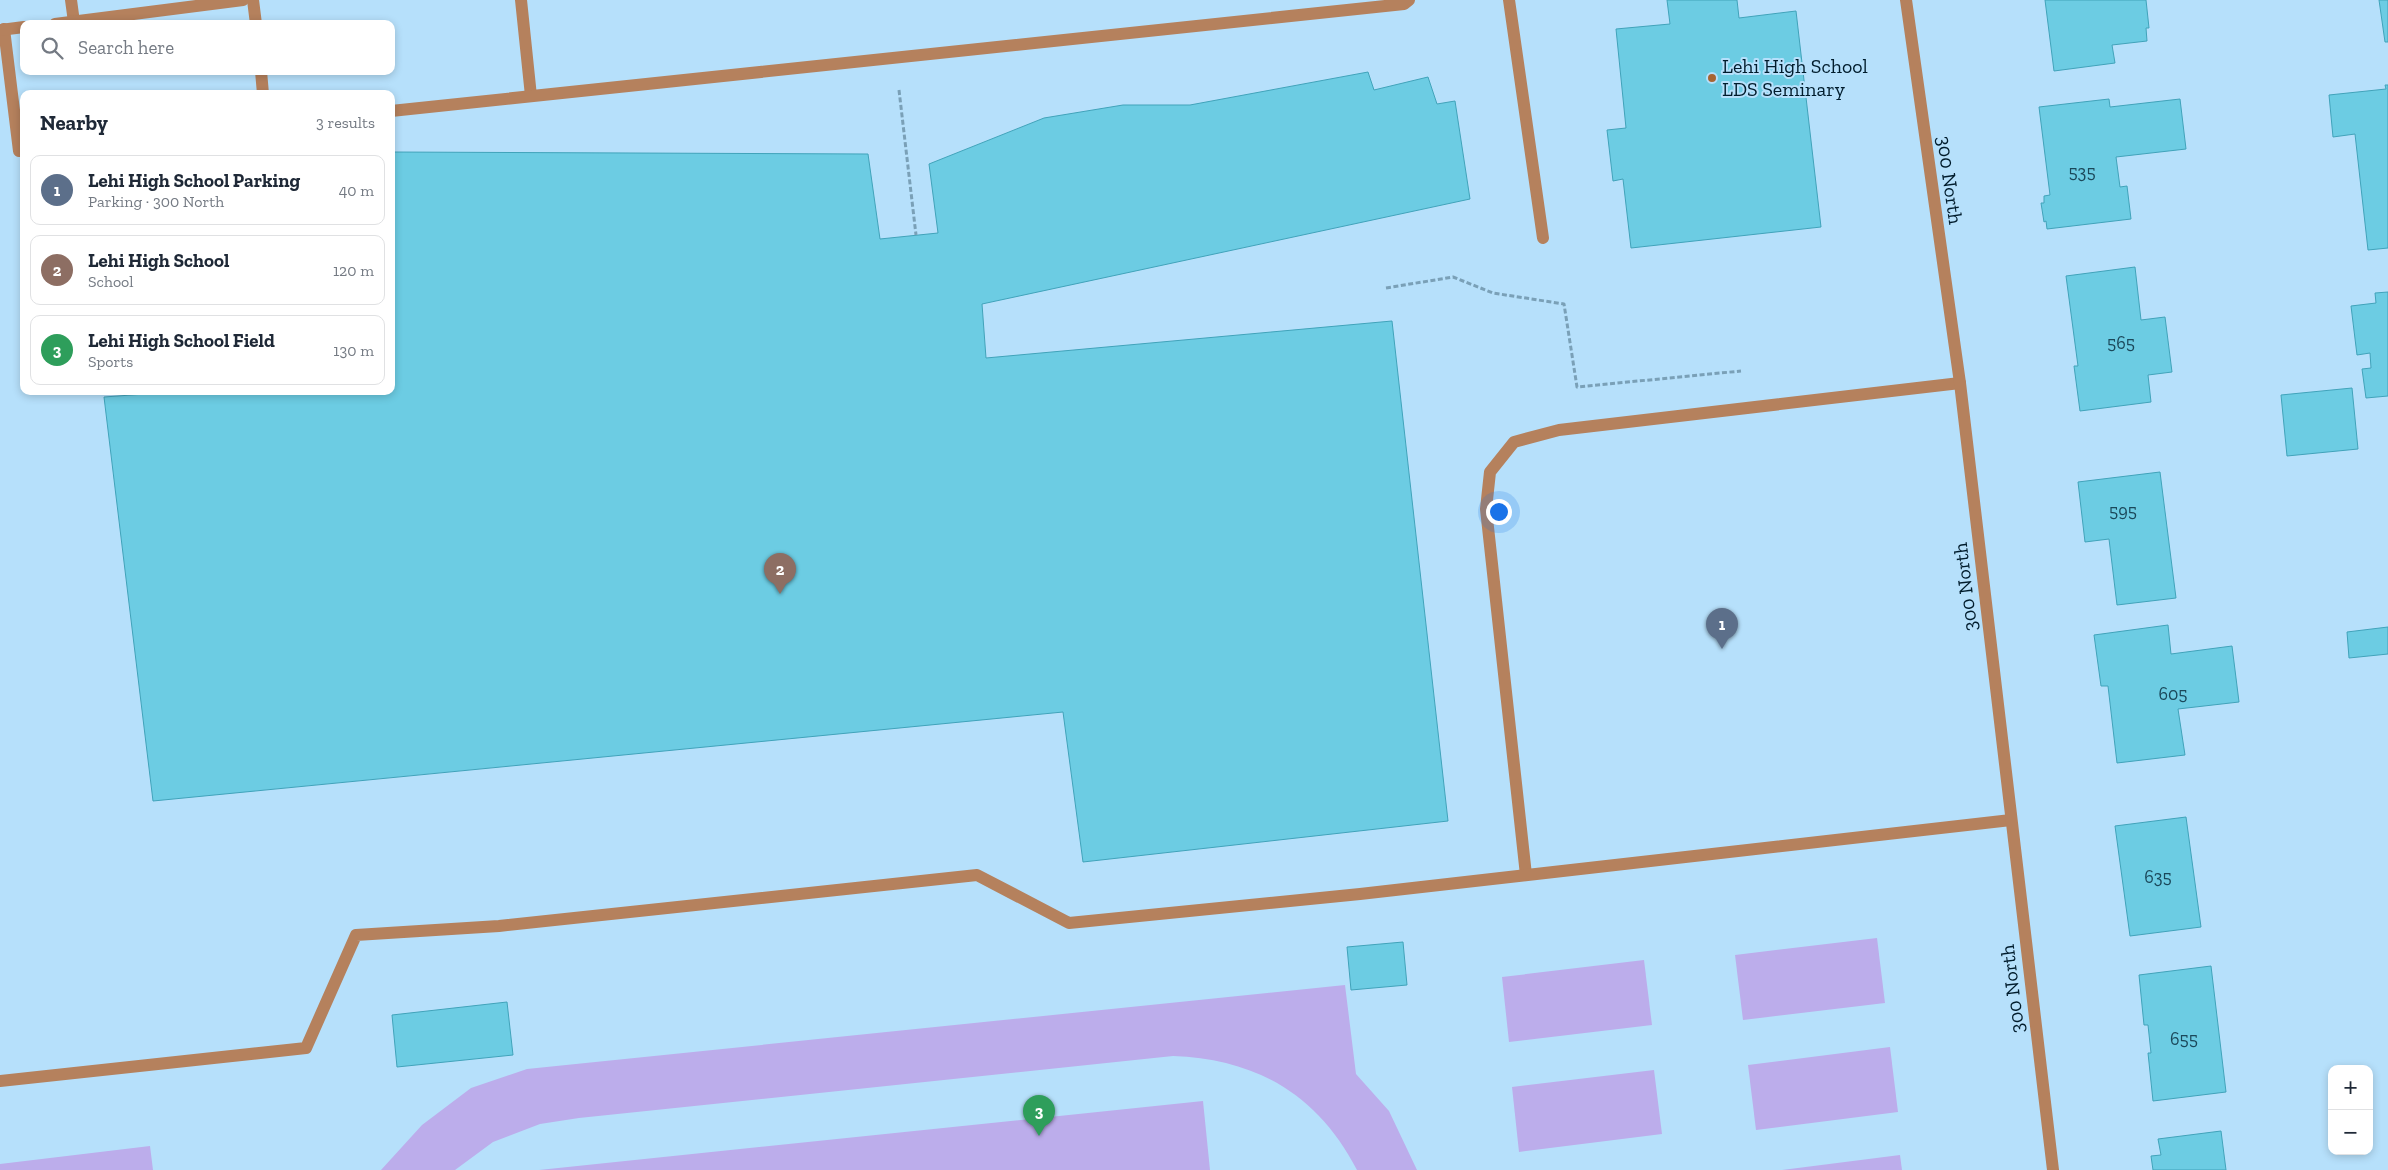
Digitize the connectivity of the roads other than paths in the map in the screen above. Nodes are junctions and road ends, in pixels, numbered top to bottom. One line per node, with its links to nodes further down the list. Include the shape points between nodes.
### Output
1 (71, 0): 8 (street)
2 (243, 0): 9 (street)
3 (253, 0): 10 (street)
4 (521, 0): 15 (street)
5 (1409, 0): 15 (street, via 1404,4)
6 (1509, 0): 18 (street)
7 (1906, 0): 19 (street, 300 North)
8 (74, 20)
9 (89, 20)
10 (256, 20)
11 (20, 27): 12 (street)
12 (2, 29): 17 (street)
13 (261, 75): 14 (street)
14 (263, 90)
15 (531, 96): 16 (street)
16 (395, 111)
17 (20, 139)
18 (1543, 238)
19 (1960, 383): 20 (street, 300 North); 21 (street, via 1558,430 1514,442 1490,472 1486,509)
20 (2011, 820): 21 (street); 23 (street, 300 North)
21 (1526, 875): 22 (street, via 1069,923 977,875 499,926 356,935 306,1048)
22 (0, 1081)
23 (2052, 1170)

